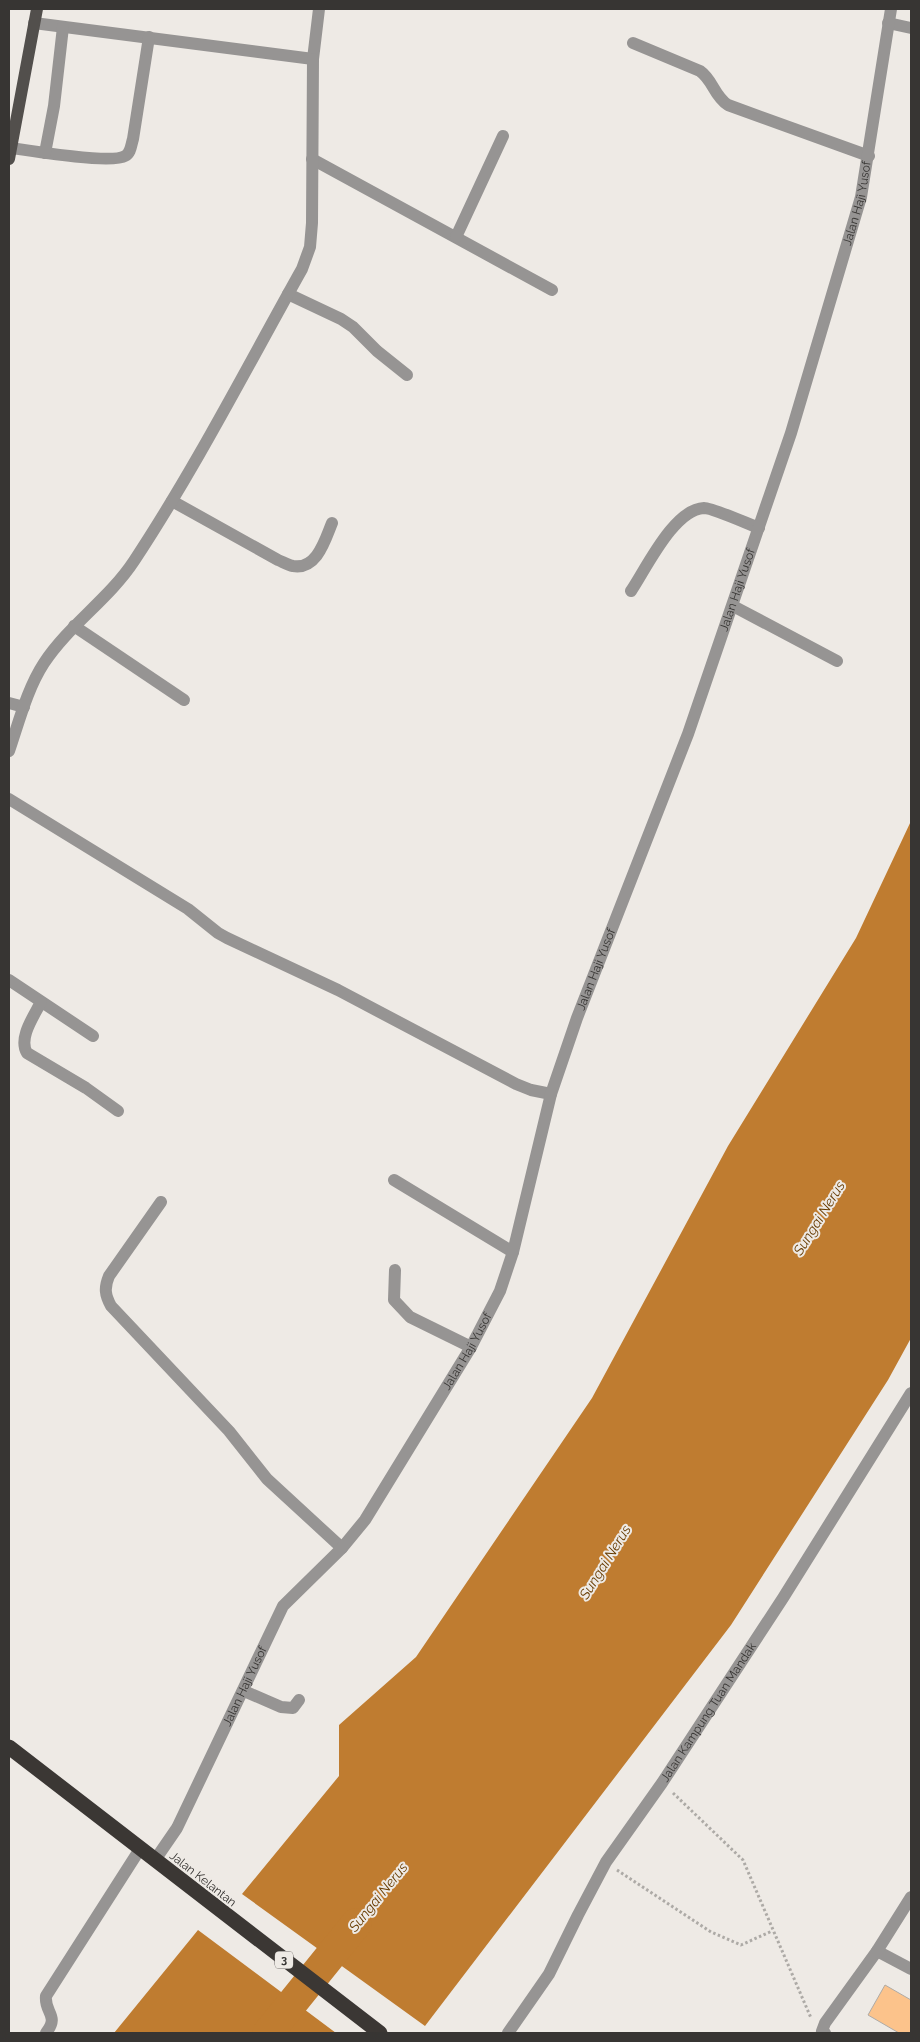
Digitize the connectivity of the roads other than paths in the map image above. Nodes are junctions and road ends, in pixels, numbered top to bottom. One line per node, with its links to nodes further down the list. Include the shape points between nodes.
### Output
1 (37, 9): 4 (main road)
2 (319, 9): 10 (street)
3 (891, 9): 5 (street, Jalan Haji Yusof)
4 (34, 23): 6 (street); 12 (main road)
5 (888, 23): 7 (street); 14 (street, Jalan Haji Yusof)
6 (63, 27): 8 (street); 13 (street)
7 (911, 28)
8 (149, 38): 10 (street); 13 (street, via 133,139 126,156 118,159)
9 (633, 43): 14 (street, via 700,71 707,76 720,100 728,104)
10 (313, 58): 15 (street)
11 (503, 136): 16 (street)
12 (10, 153): 13 (street)
13 (45, 153)
14 (868, 156): 22 (street, Jalan Haji Yusof, via 861,196 794,424)
15 (312, 159): 16 (street); 18 (street, via 310,247)
16 (456, 237): 17 (street)
17 (552, 290)
18 (288, 294): 19 (street, via 353,327); 20 (street)
19 (407, 375)
20 (172, 501): 21 (street, via 293,566 304,565 314,559); 25 (street, via 132,563)
21 (332, 523)
22 (759, 528): 23 (street, via 704,508 688,513 674,525); 24 (street, Jalan Haji Yusof)
23 (631, 591)
24 (733, 606): 26 (street); 35 (street, Jalan Haji Yusof, via 688,734 577,1018)
25 (74, 626): 27 (street); 29 (street, via 44,663)
26 (837, 661)
27 (184, 700)
28 (9, 703): 29 (street)
29 (24, 707): 30 (street)
30 (9, 751)
31 (9, 799): 35 (street, via 188,909 227,938 338,990 516,1084)
32 (9, 980): 33 (street)
33 (41, 1002): 34 (street); 36 (street, via 24,1039 27,1053)
34 (93, 1036)
35 (551, 1094): 39 (street, Jalan Haji Yusof)
36 (118, 1111)
37 (394, 1180): 39 (street)
38 (161, 1202): 43 (street, via 109,1276 105,1295 111,1306 229,1431 267,1479)
39 (513, 1252): 41 (street, Jalan Haji Yusof, via 500,1291)
40 (395, 1270): 41 (street, via 394,1300 410,1317)
41 (471, 1347): 43 (street, Jalan Haji Yusof, via 365,1520)
42 (911, 1393): 55 (street, Jalan Kampung Tuan Mandak, via 783,1598 662,1783 606,1862 549,1974)
43 (342, 1548): 44 (street, Jalan Haji Yusof, via 284,1606)
44 (244, 1692): 45 (street, via 281,1707 293,1708); 48 (street, Jalan Haji Yusof, via 177,1828)
45 (299, 1700)
46 (9, 1747): 47 (highway, Jalan Kelantan / 3)
47 (140, 1849): 48 (highway, Jalan Kelantan / 3); 53 (street, via 46,1996 45,2004 53,2023)
48 (155, 1860): 54 (highway, Jalan Kelantan / 3)
49 (911, 1897): 50 (street)
50 (877, 1951): 51 (street); 52 (street, via 825,2023)
51 (911, 1969)
52 (824, 2032)
53 (46, 2033)
54 (380, 2033)
55 (508, 2033)

